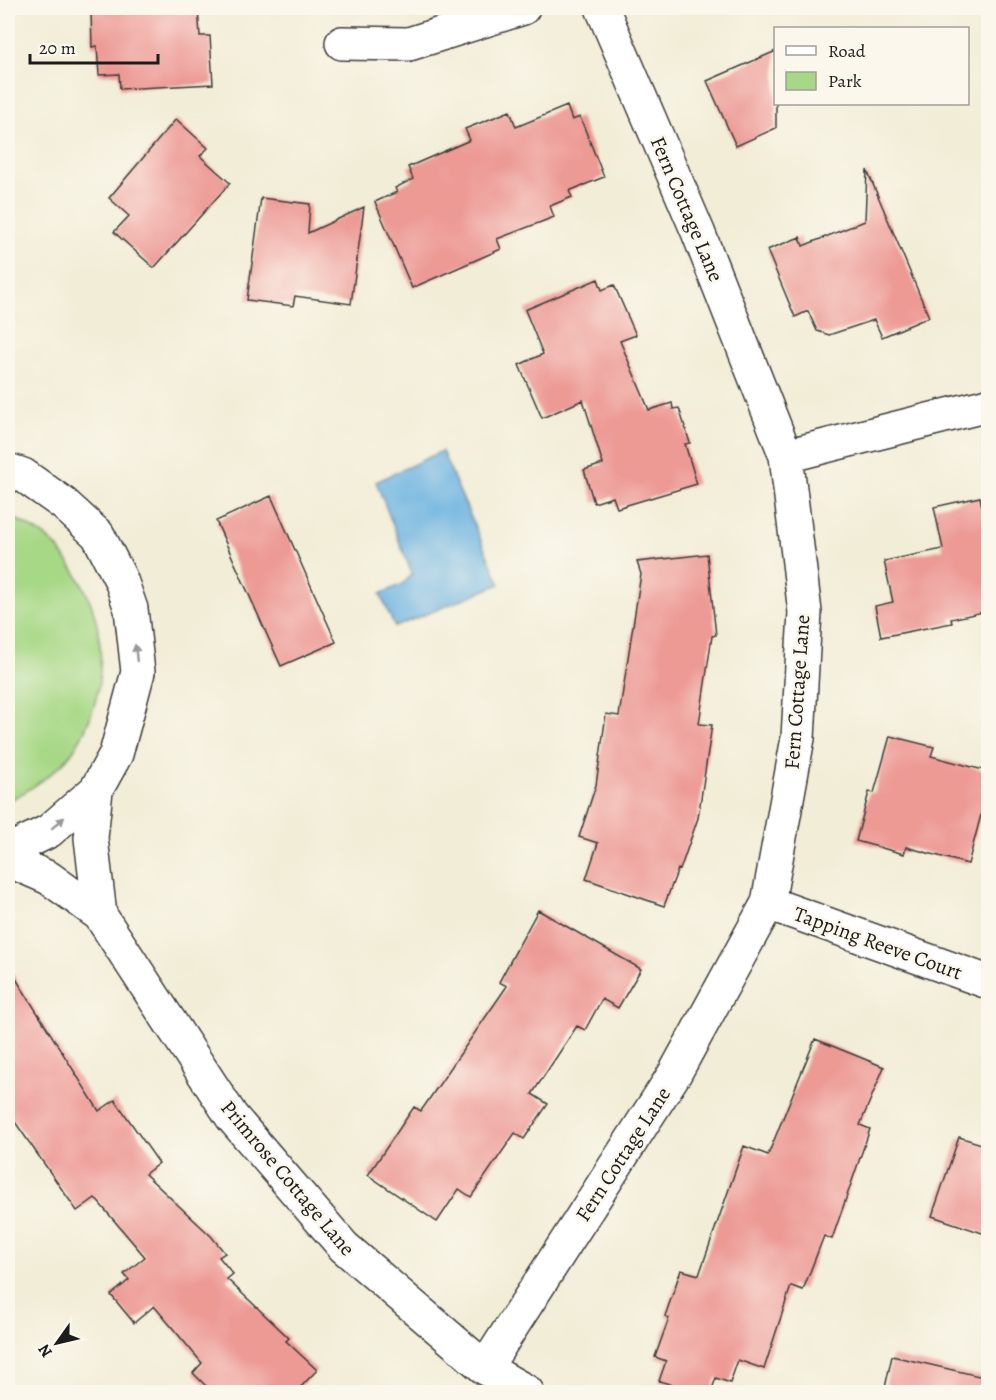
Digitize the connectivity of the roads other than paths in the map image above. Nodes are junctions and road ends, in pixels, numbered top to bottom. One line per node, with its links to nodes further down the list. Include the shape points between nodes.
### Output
1 (523, 8): 3 (street, via 409,44)
2 (602, 8): 5 (street, Fern Cottage Lane, via 698,232)
3 (342, 43)
4 (988, 405): 5 (street)
5 (786, 456): 10 (street, Fern Cottage Lane, via 805,612 798,738)
6 (13, 465): 7 (street, one-way to 6, via 116,754 138,672 131,609 121,579 98,535)
7 (96, 790): 8 (street, one-way to 7, via 49,831); 11 (street, Primrose Cottage Lane, via 91,838)
8 (8, 851)
9 (8, 860): 11 (street, Primrose Cottage Lane, via 49,878)
10 (768, 903): 12 (street, Tapping Reeve Court); 13 (street, Fern Cottage Lane, via 675,1073)
11 (100, 915): 13 (street, Primrose Cottage Lane, via 232,1117 344,1247)
12 (988, 982)
13 (485, 1368): 14 (street, Primrose Cottage Lane)
14 (527, 1392)

